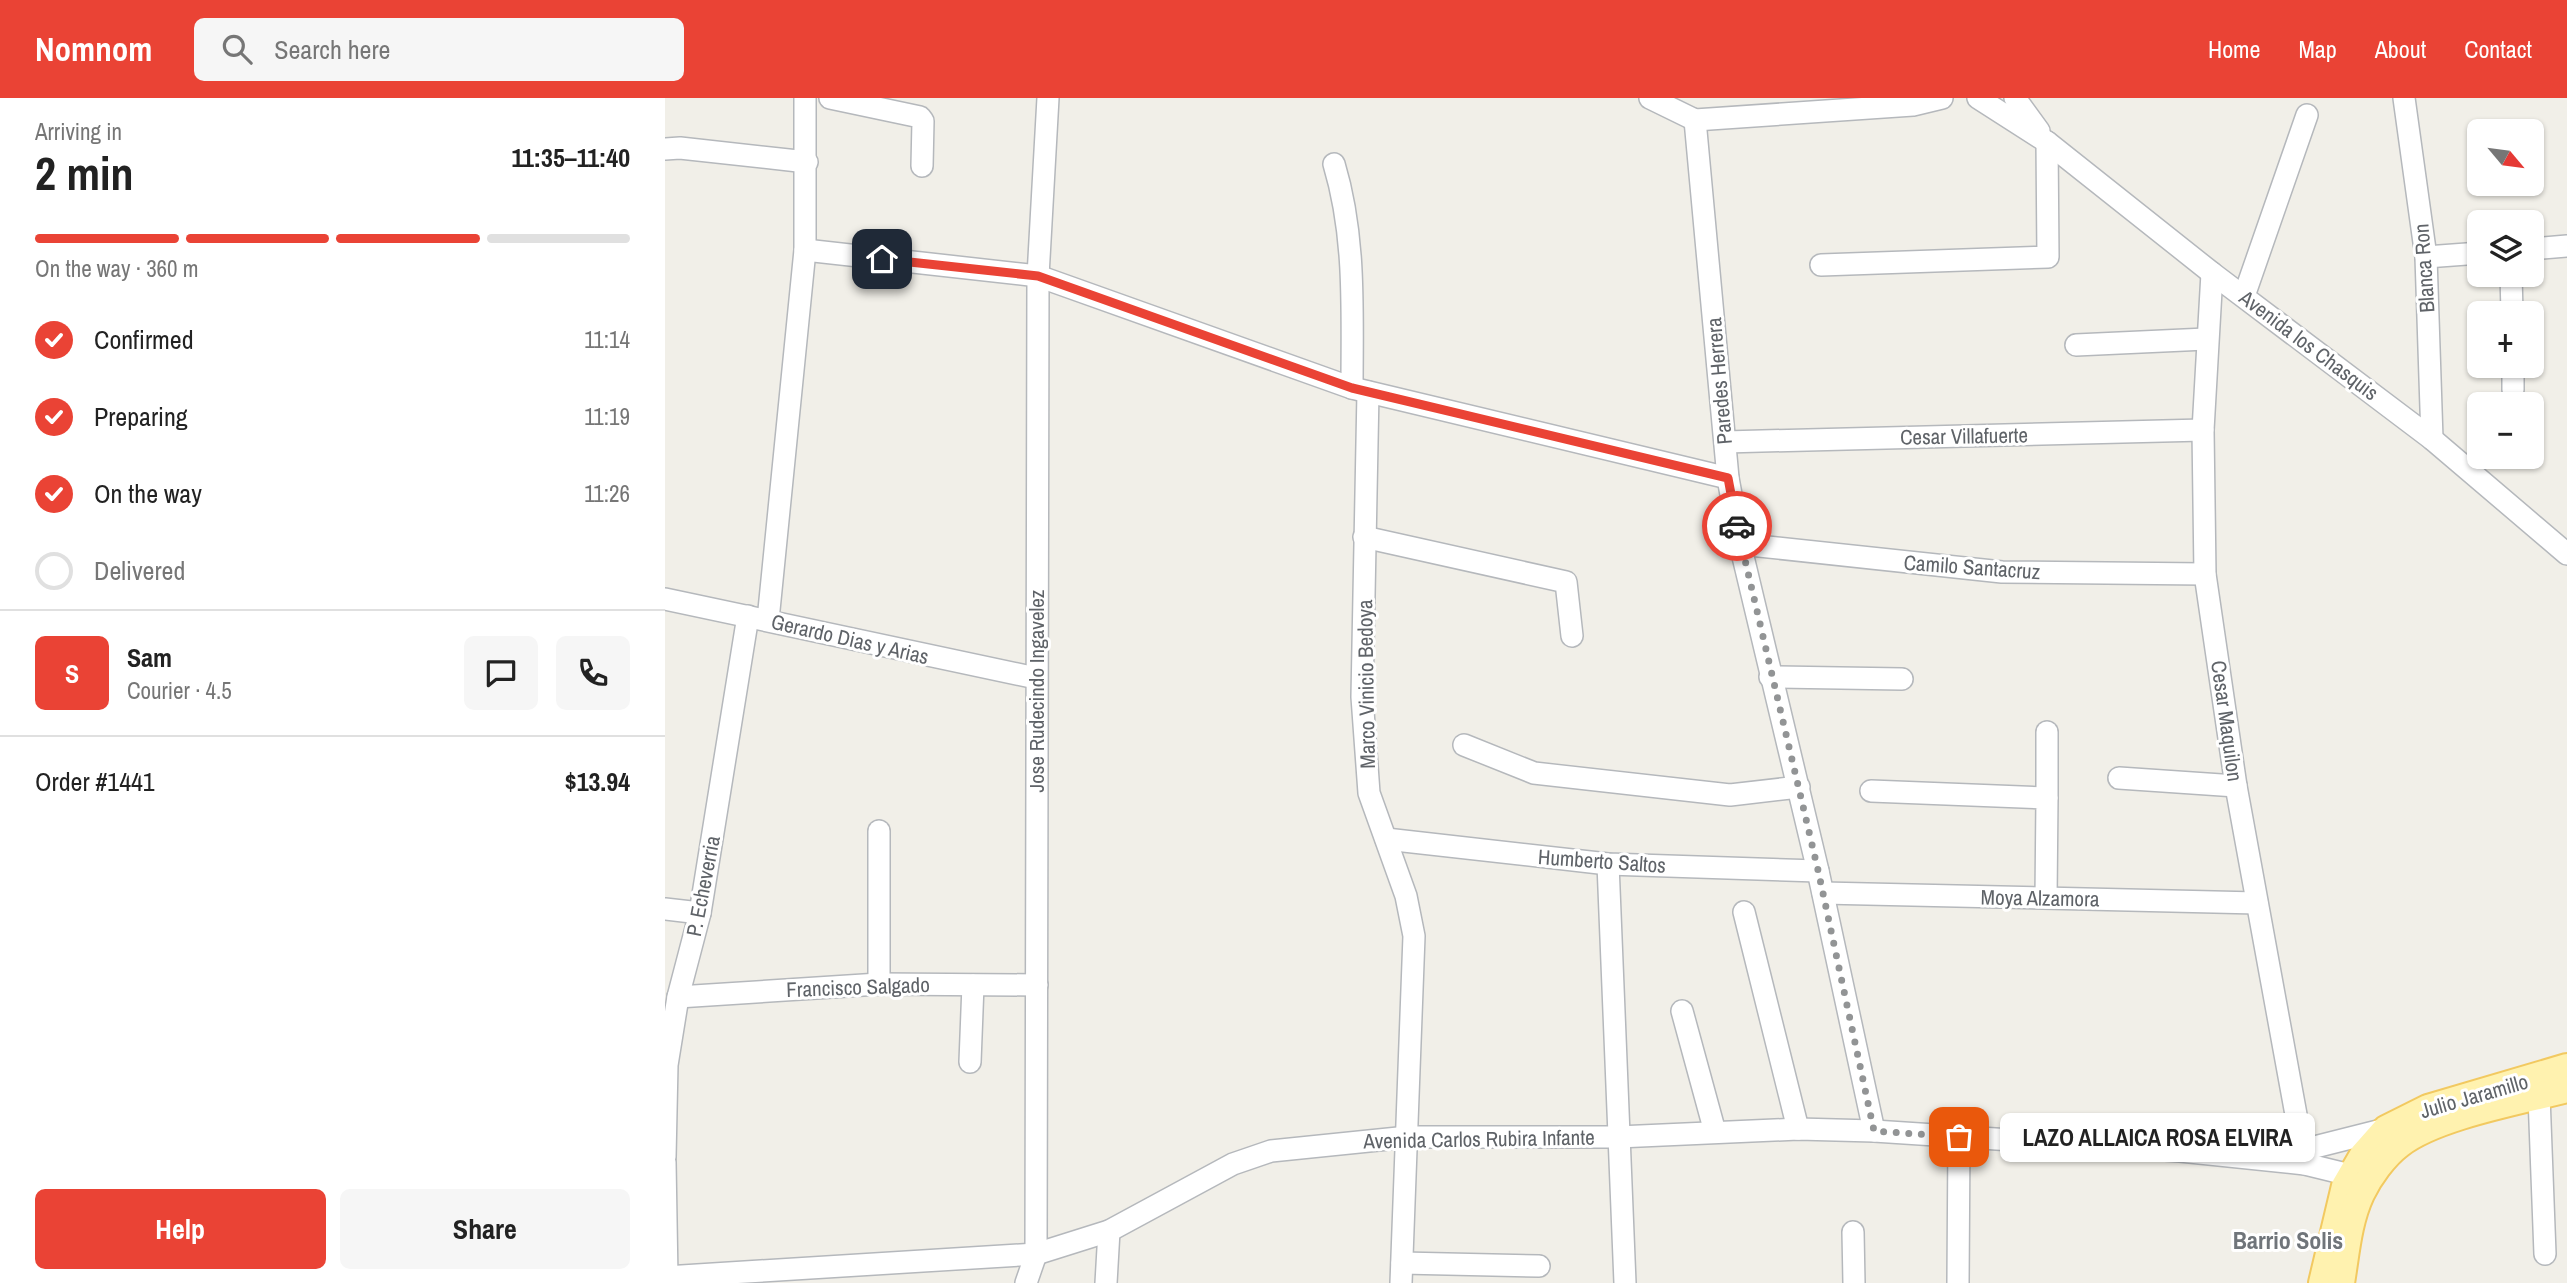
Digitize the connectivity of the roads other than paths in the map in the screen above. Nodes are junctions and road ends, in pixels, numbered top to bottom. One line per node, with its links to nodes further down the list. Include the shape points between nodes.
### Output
1 (805, 98): 15 (street, P. Echeverria)
2 (830, 98): 17 (street, via 920,117)
3 (1048, 98): 25 (street, Jose Rudecindo Ingavelez)
4 (1650, 98): 12 (street)
5 (1873, 98): 10 (street)
6 (1942, 98): 10 (street, via 1913,105)
7 (1978, 98): 13 (street, Avenida los Chasquis)
8 (2015, 98): 13 (street, Avenida los Chasquis)
9 (2405, 98): 22 (street, Blanca Ron)
10 (1851, 108): 12 (street)
11 (2307, 116): 26 (street)
12 (1695, 120): 34 (street, Paredes Herrera)
13 (2046, 142): 23 (street, via 2048,257); 24 (street, Avenida los Chasquis)
14 (665, 149): 15 (street)
15 (807, 162): 20 (street, P. Echeverria)
16 (1334, 164): 30 (street, Marco Vinicio Bedoya, via 1352,254)
17 (922, 166)
18 (2567, 246): 19 (street)
19 (2544, 248)
20 (804, 250): 25 (street); 41 (street, P. Echeverria)
21 (2467, 254): 22 (street)
22 (2426, 257): 33 (street, Blanca Ron)
23 (1821, 265)
24 (2211, 273): 26 (street, Avenida los Chasquis); 27 (street, Cesar Maquilon)
25 (1038, 276): 30 (street); 44 (street, Jose Rudecindo Ingavelez)
26 (2244, 296): 33 (street, Avenida los Chasquis)
27 (2206, 339): 28 (street); 32 (street, Cesar Maquilon)
28 (2076, 345)
29 (2513, 378): 31 (street)
30 (1360, 390): 35 (street); 36 (street, Marco Vinicio Bedoya)
31 (2513, 390)
32 (2203, 430): 34 (street, Cesar Villafuerte); 39 (street, Cesar Maquilon)
33 (2432, 439): 38 (street, Avenida los Chasquis)
34 (1724, 442): 35 (street, Paredes Herrera)
35 (1728, 478): 37 (street, Paredes Herrera)
36 (1364, 537): 42 (street, via 1566,582); 54 (street, Marco Vinicio Bedoya, via 1365,749 1369,793)
37 (1739, 544): 39 (street, Camilo Santacruz, via 2002,572); 43 (street, Paredes Herrera)
38 (2567, 554)
39 (2205, 574): 49 (street, Cesar Maquilon)
40 (665, 599): 41 (street, Gerardo Dias y Arias)
41 (758, 618): 44 (street, Gerardo Dias y Arias); 62 (street, P. Echeverria)
42 (1572, 636)
43 (1770, 677): 45 (street); 50 (street, Paredes Herrera)
44 (1036, 678): 65 (street, Jose Rudecindo Ingavelez)
45 (1902, 679)
46 (2047, 732): 52 (street)
47 (1464, 745): 50 (street, via 1534,773 1730,795)
48 (2119, 778): 49 (street)
49 (2236, 786): 59 (street, Cesar Maquilon)
50 (1799, 787): 56 (street, Paredes Herrera)
51 (1871, 791): 52 (street)
52 (2046, 798): 58 (street)
53 (879, 831): 63 (street)
54 (1386, 839): 55 (street, Humberto Saltos); 77 (street, Marco Vinicio Bedoya, via 1406,895 1414,936)
55 (1608, 864): 56 (street, Humberto Saltos); 75 (street)
56 (1818, 870): 57 (street, Paredes Herrera)
57 (1823, 893): 58 (street, Moya Alzamora); 73 (street, Paredes Herrera)
58 (2046, 898): 59 (street, Moya Alzamora)
59 (2257, 903): 79 (street, Cesar Maquilon)
60 (665, 909): 62 (street)
61 (1744, 912): 72 (street)
62 (700, 913): 66 (street, P. Echeverria)
63 (879, 984): 64 (street, Francisco Salgado); 66 (street, Francisco Salgado)
64 (974, 985): 65 (street, Francisco Salgado); 68 (street)
65 (1037, 985): 84 (street, Jose Rudecindo Ingavelez)
66 (678, 997): 80 (street, P. Echeverria, via 667,1065)
67 (1682, 1011): 74 (street)
68 (970, 1062)
69 (2567, 1067): 76 (main road, Julio Jaramillo, via 2428,1108)
70 (2567, 1089): 71 (main road, Julio Jaramillo)
71 (2539, 1096): 76 (main road, Julio Jaramillo); 85 (street)
72 (1798, 1129): 73 (street, Avenida Carlos Rubira Infante); 74 (street, Avenida Carlos Rubira Infante)
73 (1874, 1131): 78 (street, Avenida Carlos Rubira Infante)
74 (1715, 1132): 75 (street, Avenida Carlos Rubira Infante)
75 (1618, 1136): 77 (street, Avenida Carlos Rubira Infante); 91 (street)
76 (2393, 1136): 79 (street, Avenida Carlos Rubira Infante); 81 (main road, Julio Jaramillo)
77 (1408, 1137): 82 (street, Avenida Carlos Rubira Infante, via 1271,1150 1233,1164); 87 (street, Marco Vinicio Bedoya)
78 (1959, 1137): 79 (street, Avenida Carlos Rubira Infante, via 2273,1160); 93 (street)
79 (2304, 1156): 81 (street)
80 (665, 1159): 88 (street, P. Echeverria)
81 (2362, 1174): 94 (main road, Julio Jaramillo, via 2338,1208); 95 (main road, Julio Jaramillo)
82 (1109, 1231): 84 (street, Avenida Carlos Rubira Infante); 90 (street)
83 (1853, 1232): 92 (street)
84 (1036, 1254): 88 (street, Avenida Carlos Rubira Infante); 89 (street, Jose Rudecindo Ingavelez)
85 (2545, 1254)
86 (1539, 1266): 87 (street)
87 (1402, 1273)
88 (666, 1277)
89 (1026, 1283)
90 (1106, 1283)
91 (1625, 1283)
92 (1854, 1283)
93 (1958, 1283)
94 (2322, 1283)
95 (2341, 1283)

